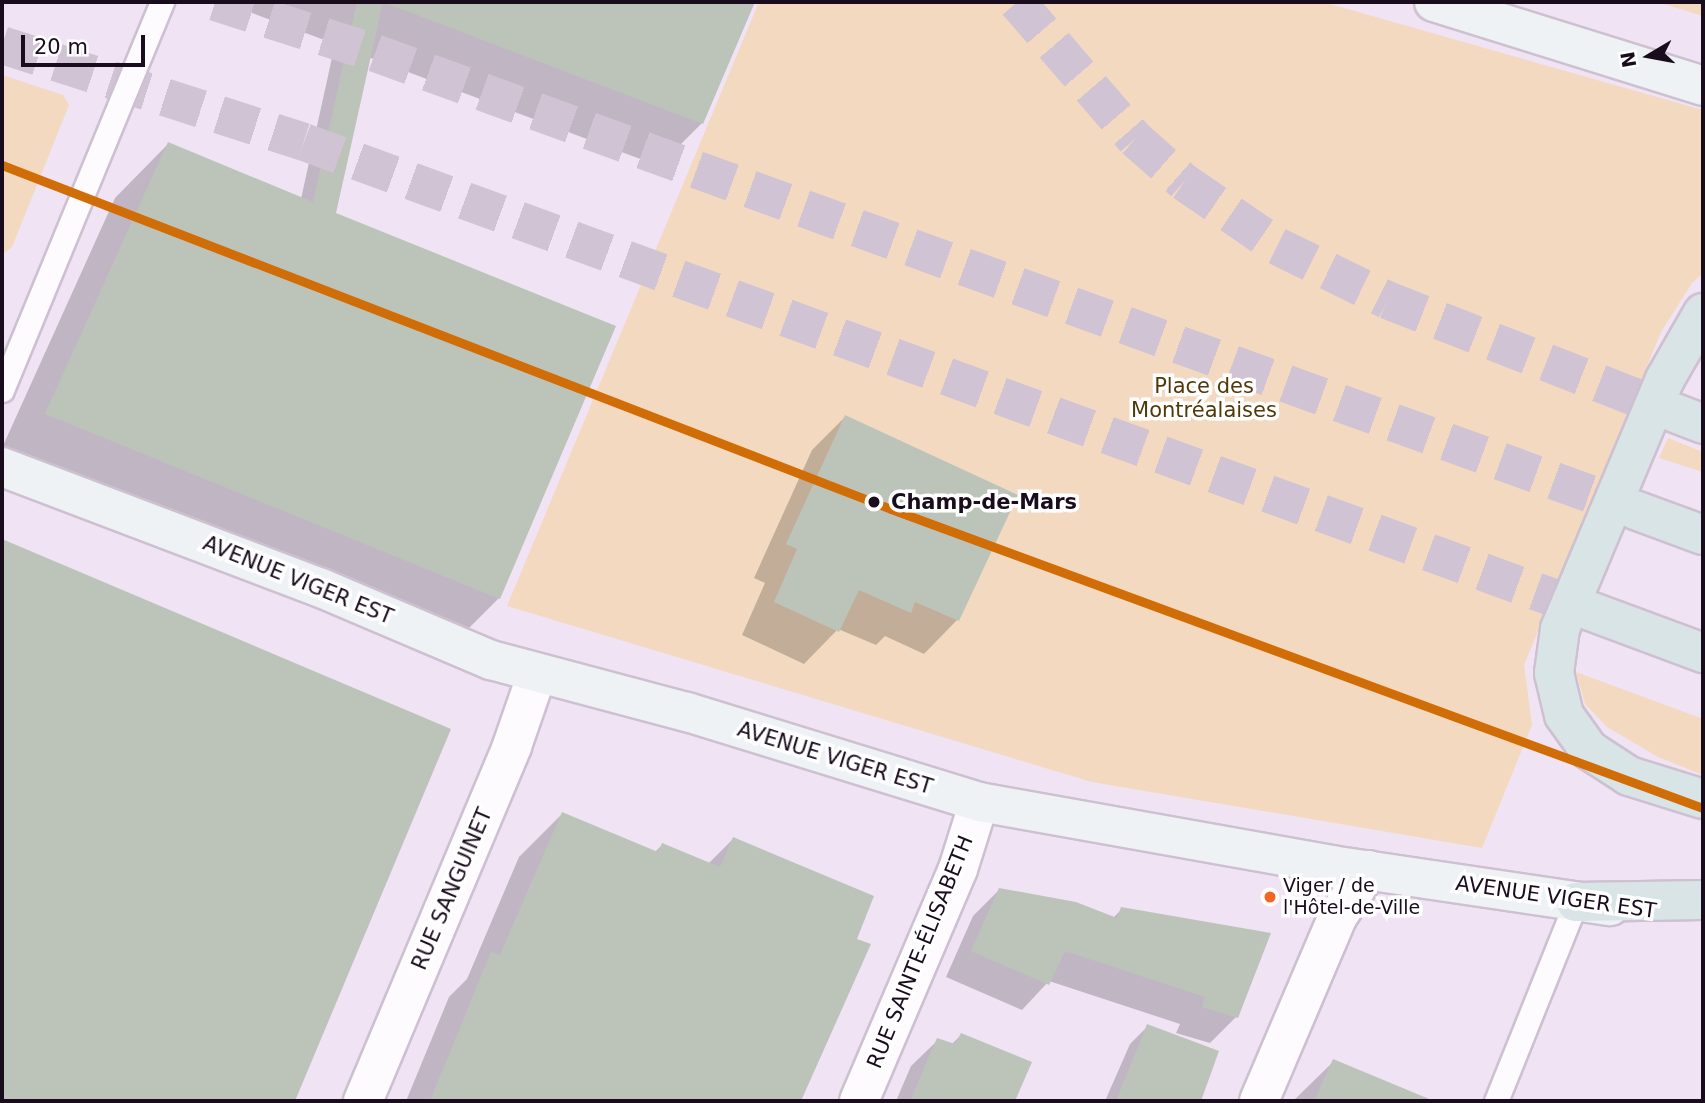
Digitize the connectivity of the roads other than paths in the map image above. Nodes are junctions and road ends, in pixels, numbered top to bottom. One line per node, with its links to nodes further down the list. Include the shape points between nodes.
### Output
1 (162, 2): 5 (lane)
2 (1434, 2): 3 (main road)
3 (1703, 86)
4 (1703, 313): 12 (highway, via 1665,379 1560,629 1554,673 1564,715 1588,750 1617,771)
5 (2, 390)
6 (2, 467): 11 (main road, AVENUE VIGER EST)
7 (1635, 510): 8 (highway)
8 (1703, 535)
9 (1590, 611): 10 (highway)
10 (1703, 653)
11 (537, 674): 13 (main road, AVENUE VIGER EST, via 687,712); 18 (street, RUE SANGUINET, via 512,746)
12 (1703, 799)
13 (979, 802): 14 (main road, AVENUE VIGER EST); 19 (street, RUE SAINTE-ÉLISABETH, via 958,869)
14 (1368, 870): 16 (main road, AVENUE VIGER EST); 20 (street, via 1338,916)
15 (1703, 900): 16 (highway)
16 (1576, 902): 17 (main road, AVENUE VIGER EST); 21 (lane)
17 (1703, 918)
18 (363, 1101)
19 (859, 1101)
20 (1259, 1101)
21 (1496, 1101)

